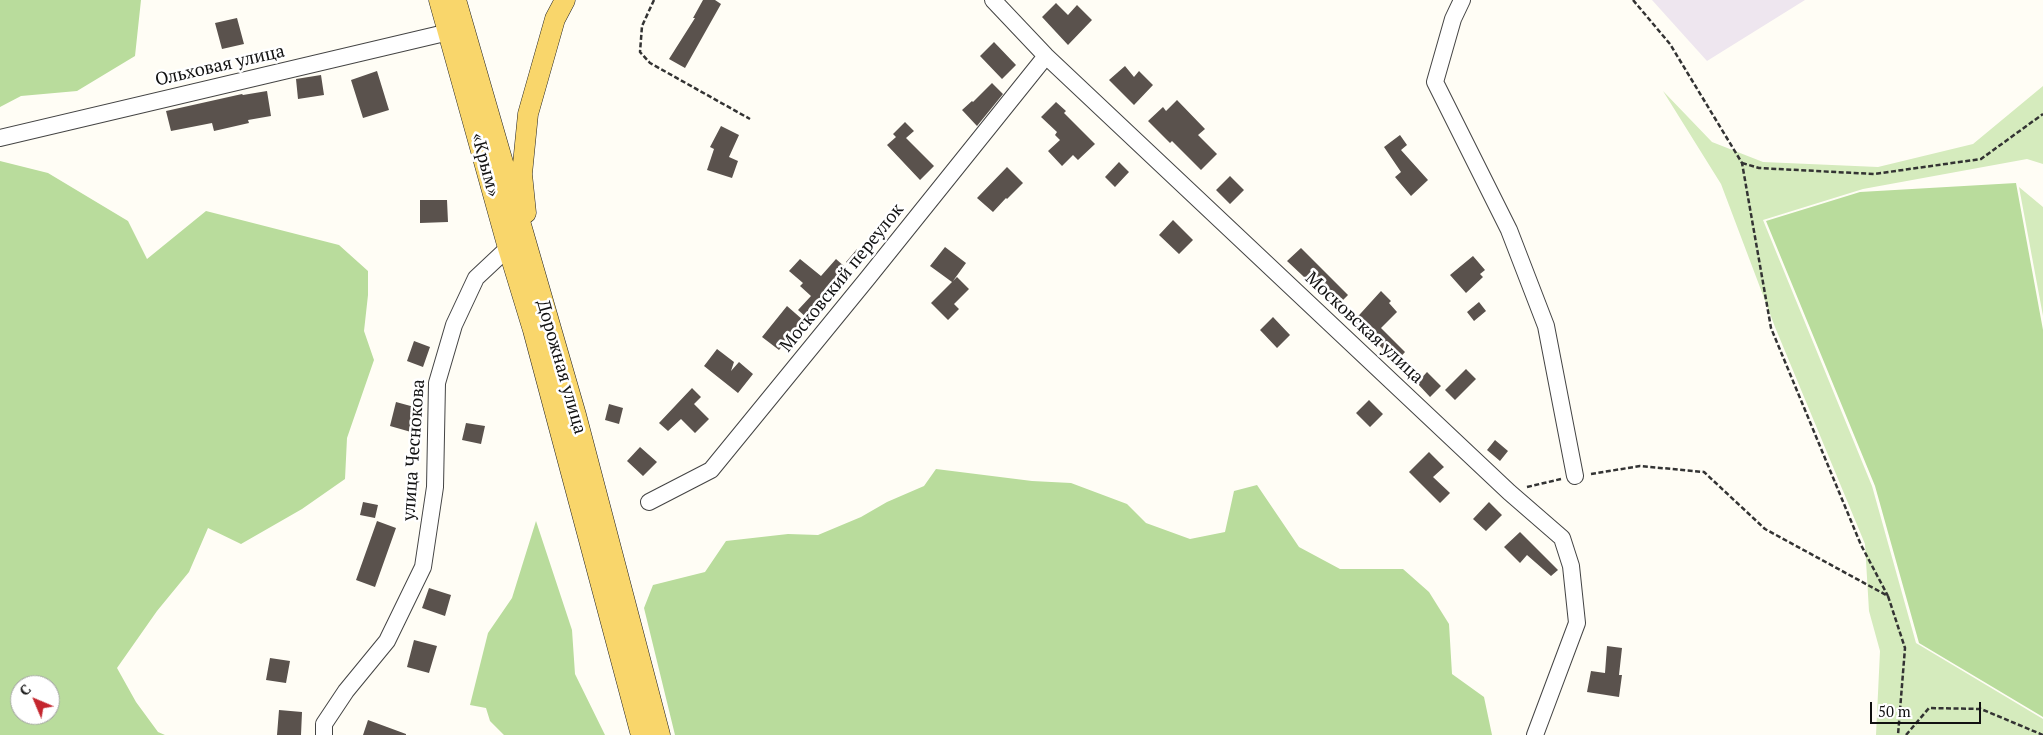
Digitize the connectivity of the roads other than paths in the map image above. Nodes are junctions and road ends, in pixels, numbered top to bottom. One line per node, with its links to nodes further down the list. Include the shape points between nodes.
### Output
1 (439, 0): 6 (main road, «Крым»)
2 (456, 0): 10 (main road, Дорожная улица)
3 (565, 0): 10 (main road, via 556,19 528,114 522,174)
4 (992, 0): 7 (street, Московская улица)
5 (1462, 0): 12 (street, via 1453,19 1435,82 1509,230 1546,326)
6 (449, 32): 8 (street, Ольховая улица); 9 (main road, «Крым»)
7 (1046, 56): 13 (street, Московский переулок, via 711,470); 17 (street, Московская улица, via 1509,492 1562,538 1572,566 1577,623)
8 (0, 138)
9 (508, 248): 11 (main road, «Крым»); 14 (street, улица Чеснокова, via 476,278 454,326 437,383 435,487 422,568 387,641 346,691 324,724)
10 (538, 287): 16 (main road, Дорожная улица, via 579,425)
11 (533, 330): 15 (main road, Дорожная улица)
12 (1575, 476)
13 (649, 502)
14 (324, 735)
15 (641, 735)
16 (660, 735)
17 (1535, 735)

